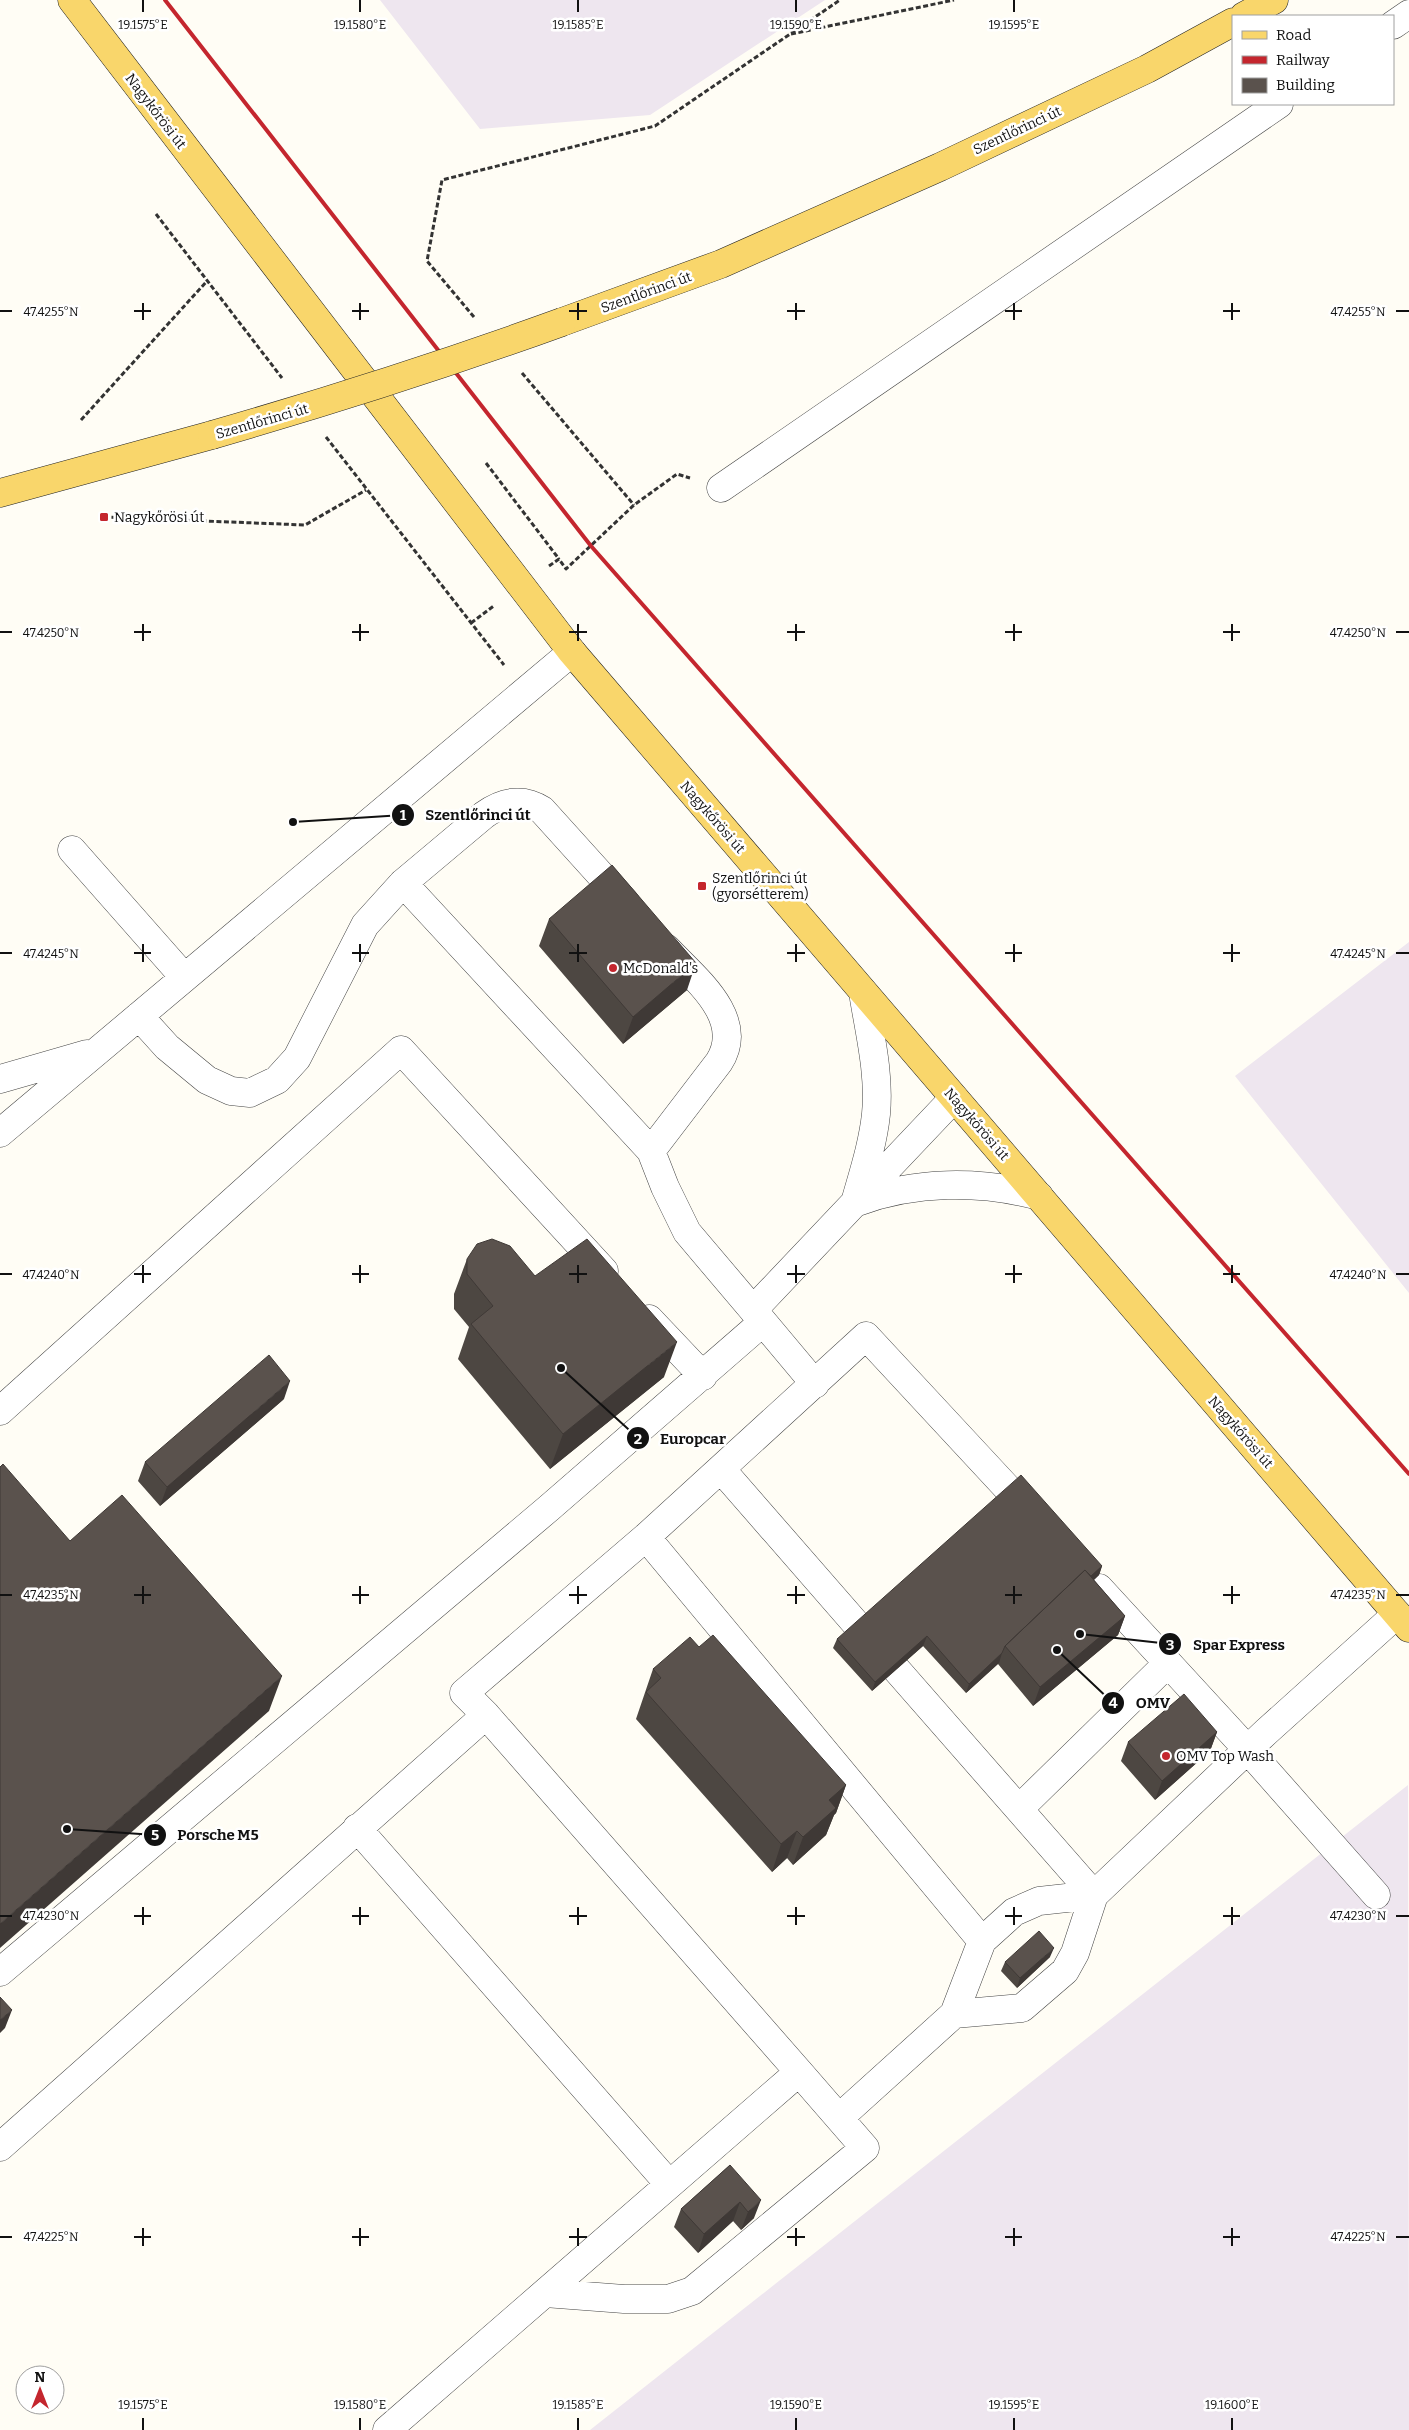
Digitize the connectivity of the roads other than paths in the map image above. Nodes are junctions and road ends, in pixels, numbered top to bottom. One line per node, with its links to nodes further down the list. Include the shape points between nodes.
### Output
1 (72, 0): 10 (main road, Nagykőrösi út)
2 (1274, 0): 4 (main road)
3 (1409, 14): 6 (street)
4 (1246, 15)
5 (1232, 23): 9 (main road, Szentlőrinci út, bridge, via 1147,69 721,264 447,363 330,401)
6 (1394, 24)
7 (1277, 105): 8 (street)
8 (722, 488)
9 (0, 493)
10 (572, 652): 13 (street); 14 (main road, Nagykőrösi út)
11 (72, 850): 13 (street)
12 (403, 883): 15 (street, via 365,925 297,1058 277,1080 264,1087 250,1093 240,1092 207,1080 167,1047); 20 (street); 20 (street, via 494,808 523,802 542,810 716,1003 723,1015 728,1031 726,1052)
13 (184, 977): 15 (street)
14 (863, 992): 18 (main road, Nagykőrösi út); 22 (street, via 874,1062 876,1113)
15 (140, 1016): 16 (street)
16 (96, 1052): 17 (street); 19 (street)
17 (0, 1079)
18 (954, 1098): 21 (main road, Nagykőrösi út); 22 (street)
19 (0, 1133)
20 (651, 1151): 23 (street, via 688,1232)
21 (1039, 1196): 22 (street, via 1014,1189 947,1185 909,1187); 31 (main road, Nagykőrösi út)
22 (856, 1202): 23 (street)
23 (758, 1316): 24 (street); 25 (street)
24 (703, 1376): 26 (street, via 546,1211 401,1050); 42 (street)
25 (815, 1384): 27 (street); 28 (street, via 866,1336)
26 (0, 1411)
27 (721, 1469): 29 (street); 32 (street)
28 (1008, 1490)
29 (646, 1537): 35 (street, via 464,1693); 41 (street)
30 (1090, 1579): 33 (street)
31 (1403, 1621): 36 (street)
32 (857, 1625)
33 (1168, 1663): 36 (street); 37 (street)
34 (896, 1669): 37 (street)
35 (486, 1715): 38 (street); 44 (street)
36 (1256, 1740): 39 (street); 40 (street)
37 (1019, 1809): 39 (street)
38 (357, 1828): 46 (street); 47 (street)
39 (1094, 1895): 41 (street, via 1040,1901 1014,1912); 43 (street, via 1075,1953 1065,1970 1022,2008)
40 (1376, 1895)
41 (982, 1941): 43 (street)
42 (0, 1972)
43 (954, 2014): 45 (street)
44 (799, 2072): 45 (street); 47 (street)
45 (839, 2118): 48 (street, via 865,2148 692,2292 668,2299)
46 (0, 2146)
47 (669, 2184): 48 (street)
48 (545, 2293): 49 (street)
49 (387, 2430)

